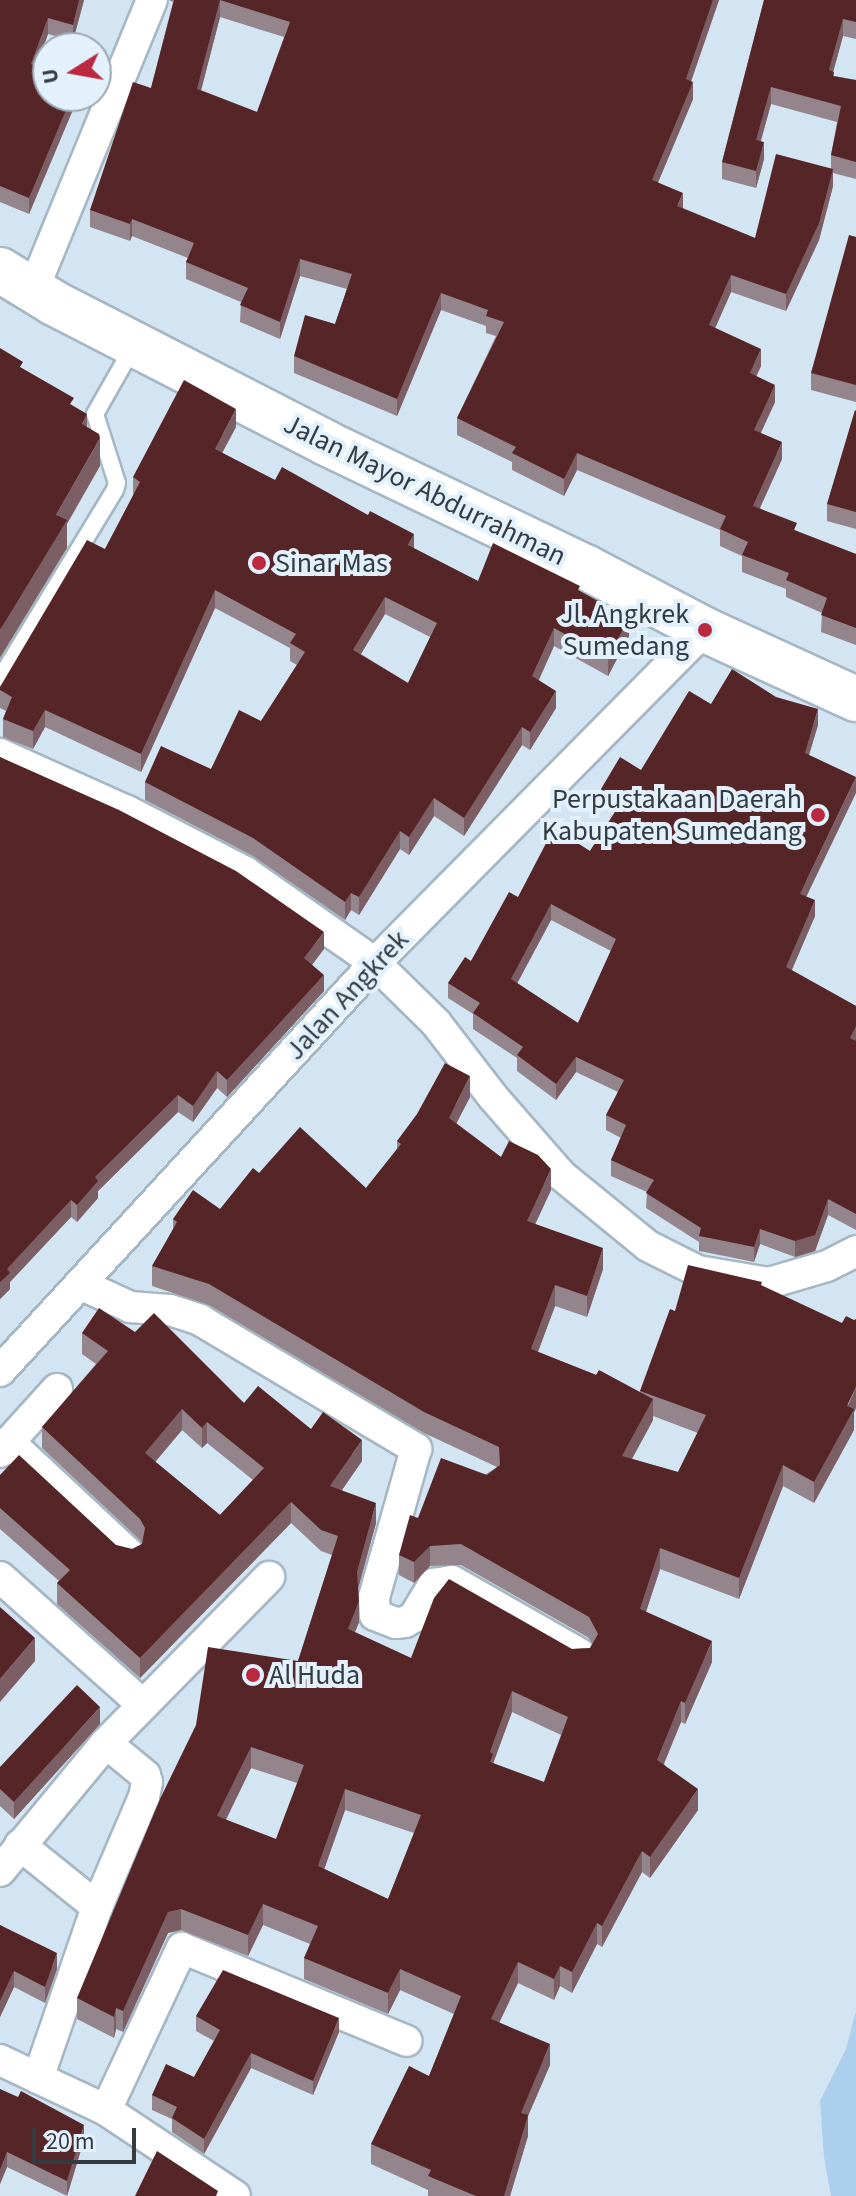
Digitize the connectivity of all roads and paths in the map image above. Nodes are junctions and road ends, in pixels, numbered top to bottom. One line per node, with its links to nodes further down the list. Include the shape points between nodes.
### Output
1 (152, 0): 2 (street)
2 (17, 280): 3 (main road, Jalan Mayor Abdurrahman)
3 (134, 344): 4 (main road, Jalan Mayor Abdurrahman); 5 (lane, via 95,414 115,490)
4 (705, 630): 6 (main road, Jalan Mayor Abdurrahman); 8 (street, Jalan Angkrek)
5 (0, 679)
6 (856, 699)
7 (0, 754): 8 (street, via 245,872)
8 (375, 963): 9 (street, via 436,1023 561,1175 648,1246 698,1271 769,1283 827,1266); 10 (street, Jalan Angkrek)
9 (856, 1251)
10 (80, 1284): 11 (street, Jalan Angkrek); 17 (street, via 130,1307 170,1310 200,1320 430,1455 374,1597 375,1615 405,1622 414,1617 434,1584 452,1581)
11 (0, 1371)
12 (57, 1389): 13 (street)
13 (5, 1447): 14 (street)
14 (128, 1553)
15 (0, 1577): 18 (street)
16 (269, 1577): 18 (street)
17 (580, 1654)
18 (143, 1705): 19 (street)
19 (106, 1743): 20 (street); 22 (street, via 147,1782)
20 (20, 1845): 21 (street); 22 (street)
21 (0, 1871)
22 (97, 1907): 25 (street)
23 (407, 2041): 26 (street, via 186,1947 177,1952)
24 (0, 2060): 25 (street)
25 (38, 2078): 26 (street)
26 (106, 2110): 27 (street)
27 (235, 2196)

